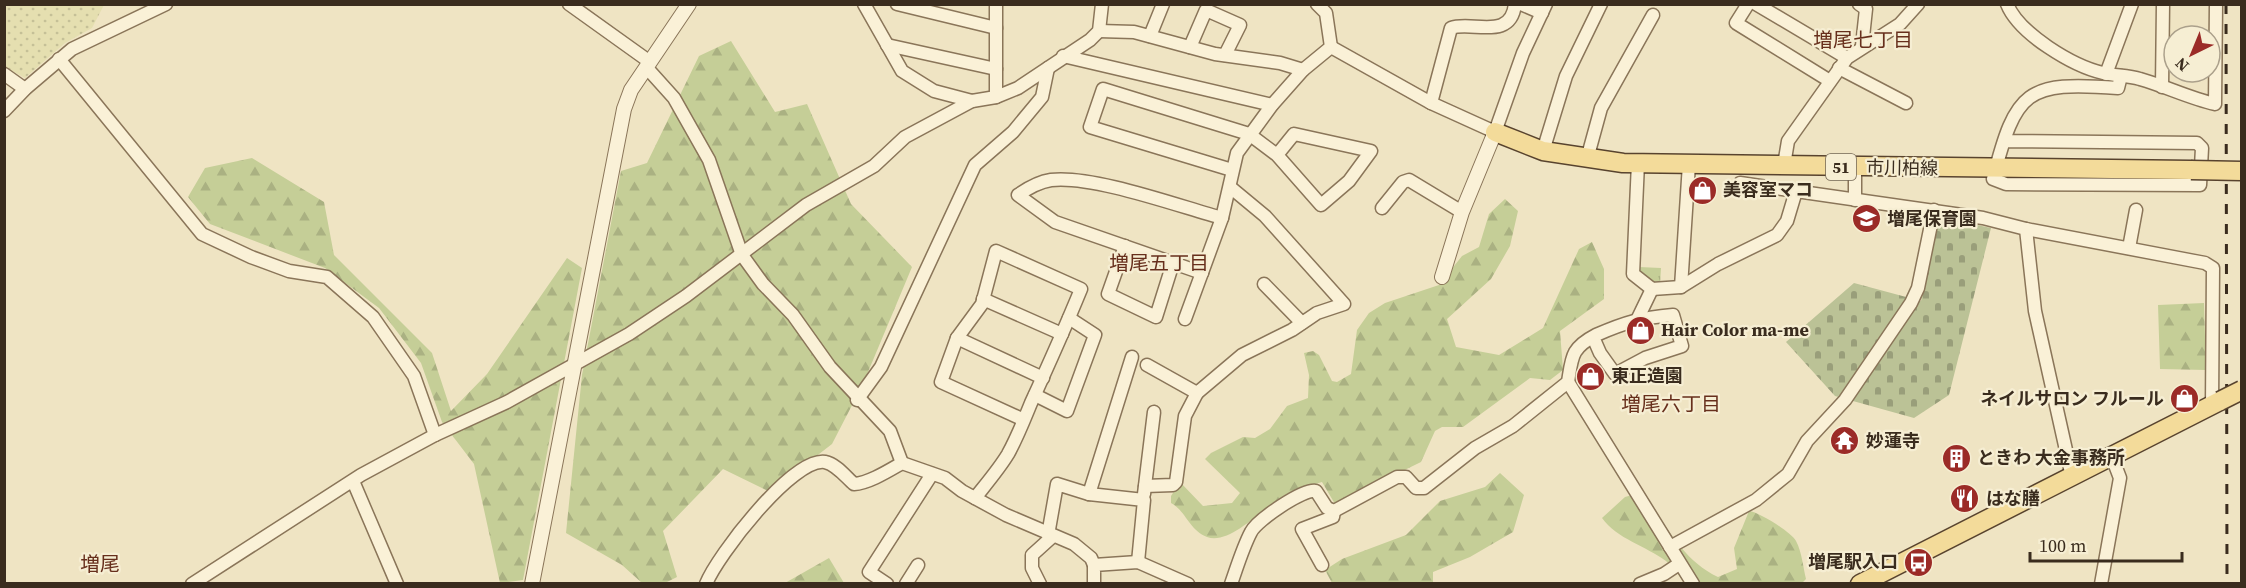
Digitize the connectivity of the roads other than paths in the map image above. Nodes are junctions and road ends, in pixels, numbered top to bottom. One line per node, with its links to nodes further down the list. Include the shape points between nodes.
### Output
1 (166, 4): 33 (street)
2 (569, 4): 34 (street)
3 (689, 4): 34 (street)
4 (864, 4): 26 (street)
5 (897, 4): 23 (street)
6 (996, 4): 23 (street)
7 (1102, 4): 24 (street)
8 (1163, 4): 25 (street)
9 (1317, 4): 29 (street, via 1326,13)
10 (1515, 4): 47 (street, via 1514,13 1503,25 1451,28)
11 (1521, 4): 21 (street)
12 (1601, 4): 54 (street, via 1566,76)
13 (1748, 4): 42 (street, via 1736,23)
14 (1756, 4): 32 (street)
15 (1858, 4): 27 (street, via 1866,9)
16 (1918, 4): 27 (street, via 1900,24)
17 (2007, 4): 40 (street, via 2011,14 2043,42 2075,64)
18 (2132, 4): 40 (street)
19 (2163, 4): 43 (street)
20 (2216, 4): 43 (street, via 2214,104)
21 (1544, 9): 51 (street, via 1523,53)
22 (1653, 15): 56 (street, via 1601,108)
23 (996, 28): 37 (street)
24 (1099, 31): 25 (street); 31 (street)
25 (1150, 36): 28 (street)
26 (887, 45): 37 (street); 46 (street, via 902,71 934,91)
27 (1862, 46): 32 (street)
28 (1190, 47): 30 (street); 30 (street, via 1206,10 1240,25)
29 (1331, 47): 38 (street); 47 (street)
30 (1225, 55): 38 (street)
31 (1063, 56): 35 (street); 49 (street)
32 (1847, 57): 36 (street)
33 (59, 59): 44 (street); 103 (street, via 202,234 289,271 327,277 373,317 414,376)
34 (649, 65): 76 (street, via 674,98 709,160); 92 (street, via 631,90 617,135)
35 (1048, 68): 45 (street); 99 (street, via 1042,97 1013,132 975,165 881,368)
36 (1839, 68): 42 (street); 48 (street)
37 (996, 69): 45 (street)
38 (1303, 70): 49 (street)
39 (4, 74): 44 (street)
40 (2106, 74): 41 (street)
41 (2121, 76): 43 (street); 53 (street, via 2118,88 2059,86 2028,96 2017,110)
42 (1830, 81): 59 (street, via 1788,141)
43 (2163, 87)
44 (25, 89): 50 (street)
45 (996, 97): 46 (street)
46 (972, 101): 76 (street, via 905,137 874,166 806,205)
47 (1431, 103): 51 (street)
48 (1906, 103)
49 (1272, 105): 52 (street)
50 (4, 111)
51 (1495, 132): 54 (main road, 市川柏線 / 51); 71 (street)
52 (1249, 134): 55 (street); 62 (street); 62 (street, via 1103,89 1090,128)
53 (2005, 141): 61 (street); 61 (street, via 2197,143 2202,148 2202,183 2006,184 1993,179)
54 (1543, 151): 56 (main road, 市川柏線 / 51)
55 (1277, 155): 55 (street, via 1322,205 1349,181 1371,151 1294,134)
56 (1587, 159): 57 (main road, 市川柏線 / 51)
57 (1638, 163): 58 (main road, 市川柏線 / 51); 82 (street, via 1633,274)
58 (1689, 164): 59 (main road, 市川柏線 / 51); 81 (street)
59 (1784, 165): 60 (main road, 市川柏線 / 51)
60 (1855, 167): 61 (main road, 市川柏線 / 51); 67 (street)
61 (1996, 169): 63 (main road, 市川柏線 / 51, bridge)
62 (1232, 170): 65 (street)
63 (2241, 171)
64 (1740, 183): 66 (street)
65 (1230, 187): 72 (street); 87 (street, via 1265,216 1344,304)
66 (1796, 191): 67 (street); 81 (street, via 1787,221 1777,235)
67 (1855, 200): 69 (street)
68 (1382, 208): 71 (street, via 1409,180)
69 (1934, 210): 73 (street); 115 (street, via 1918,288 1911,303 1845,400 1807,441 1788,474 1756,500)
70 (2136, 210): 75 (street)
71 (1462, 212): 79 (street)
72 (1222, 218): 74 (street, via 1091,183 1049,180 1018,195 1055,222); 78 (street)
73 (2026, 229): 75 (street); 107 (street, via 2035,311)
74 (1125, 246): 77 (street); 77 (street, via 1108,294 1156,317)
75 (2129, 248): 100 (street, via 2205,263 2213,268)
76 (742, 255): 92 (street, via 677,302); 99 (street)
77 (1173, 263): 78 (street)
78 (1202, 273): 86 (street)
79 (1442, 277)
80 (1264, 284): 87 (street)
81 (1681, 287): 82 (street)
82 (1652, 289): 85 (street)
83 (983, 299): 84 (street, via 996,251 1081,289); 88 (street); 90 (street)
84 (1069, 318): 88 (street); 98 (street, via 1095,335 1067,411)
85 (1638, 318): 89 (street); 89 (street, via 1673,315 1682,346 1645,358 1615,374)
86 (1185, 319)
87 (1302, 323): 97 (street, via 1242,355)
88 (1062, 334): 94 (street)
89 (1593, 337): 95 (street, via 1573,353)
90 (957, 338): 94 (street); 102 (street, via 941,382)
91 (1132, 357): 110 (street)
92 (575, 364): 103 (street, via 507,402); 124 (street)
93 (1148, 365): 97 (street)
94 (1043, 378): 98 (street)
95 (1568, 382): 113 (street, via 1424,488 1416,488 1406,477 1397,477); 115 (street)
96 (2241, 390): 100 (main road, bridge)
97 (1197, 393): 109 (street, via 1185,416 1176,482)
98 (1035, 395): 102 (street)
99 (857, 400): 105 (street, via 890,431)
100 (2216, 403): 104 (main road)
101 (1154, 412): 109 (street)
102 (1024, 420): 111 (street, via 1008,455)
103 (435, 435): 108 (street)
104 (2112, 457): 107 (main road); 134 (street, via 2121,478)
105 (902, 463): 106 (street); 125 (street, via 866,483 854,484 825,462 806,466 754,513 711,570)
106 (932, 474): 111 (street); 126 (street, via 869,572)
107 (2072, 477): 133 (main road)
108 (353, 481): 122 (street); 123 (street)
109 (1145, 486): 112 (street)
110 (1089, 494): 112 (street); 114 (street, via 1058,484)
111 (975, 498): 114 (street)
112 (1144, 500): 116 (street)
113 (1334, 511): 117 (street, via 1333,517 1302,529); 131 (street, via 1327,508 1316,491 1309,490 1272,513 1252,530)
114 (1051, 536): 119 (street, via 1081,549); 128 (street, via 1032,555 1032,568)
115 (1670, 547): 118 (street)
116 (1138, 562): 119 (street); 130 (street)
117 (1322, 564)
118 (1679, 564): 121 (street); 132 (street)
119 (1094, 565): 129 (street)
120 (918, 566): 127 (street)
121 (1641, 583)
122 (192, 584)
123 (397, 584)
124 (532, 584)
125 (706, 584)
126 (887, 584)
127 (906, 584)
128 (1040, 584)
129 (1094, 584)
130 (1188, 584)
131 (1231, 584)
132 (1693, 584)
133 (1860, 584)
134 (2101, 584)

